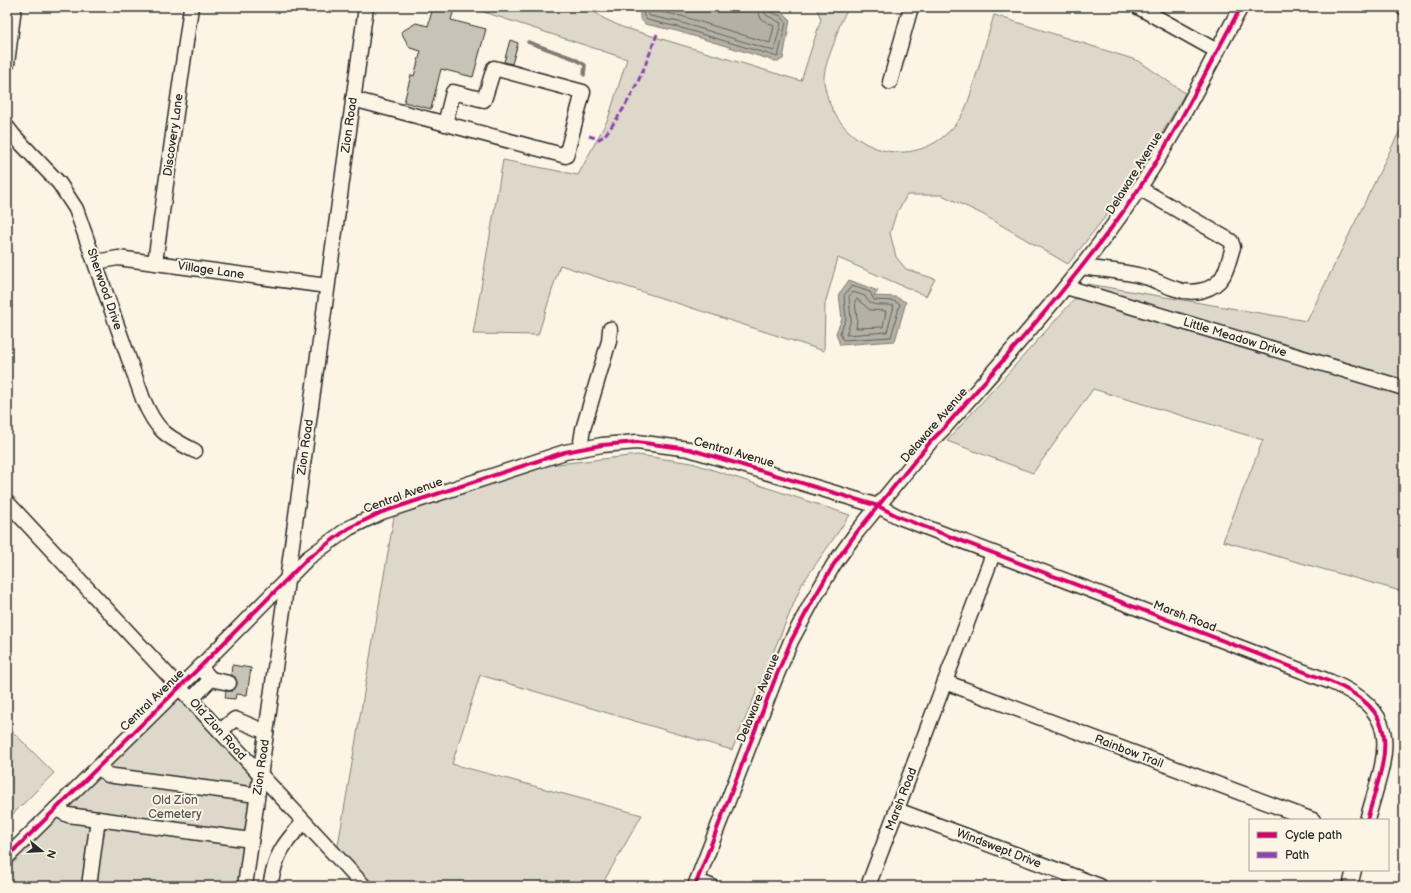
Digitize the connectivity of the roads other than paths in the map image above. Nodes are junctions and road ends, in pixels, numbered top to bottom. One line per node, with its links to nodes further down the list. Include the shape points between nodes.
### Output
1 (14, 7): 8 (street)
2 (191, 7): 15 (street, Discovery Lane)
3 (366, 7): 10 (street, Zion Road)
4 (911, 7): 9 (street)
5 (1138, 7): 7 (street)
6 (1241, 7): 7 (street, Delaware Avenue)
7 (1217, 51): 13 (street, Delaware Avenue)
8 (7, 64)
9 (890, 82)
10 (353, 99): 11 (street); 17 (street, Zion Road)
11 (445, 124): 11 (street, via 566,156 583,92 494,68 484,100 453,92)
12 (7, 127): 14 (street, Sherwood Drive, via 59,183 71,200)
13 (1139, 188): 16 (street, Delaware Avenue); 16 (street, via 1231,241 1233,247 1222,276 1213,286 1190,292 1177,290 1143,276)
14 (96, 262): 15 (street, Village Lane, via 118,258); 22 (street, Sherwood Drive, via 152,419 167,437)
15 (155, 262): 17 (street, Village Lane)
16 (1081, 267): 18 (street, Delaware Avenue)
17 (327, 286): 26 (street, Zion Road)
18 (1066, 287): 20 (street, Little Meadow Drive); 24 (street, Delaware Avenue, via 931,441)
19 (610, 329): 21 (street)
20 (1404, 388)
21 (580, 448): 24 (street, Central Avenue, via 638,442 684,448); 26 (street, Central Avenue, via 382,512 331,540)
22 (194, 451)
23 (7, 502): 31 (street, Old Zion Road)
24 (878, 506): 25 (street, Marsh Road, via 899,518); 47 (street, Delaware Avenue, via 834,564 791,641)
25 (993, 554): 29 (street, Marsh Road); 41 (street, Marsh Road, via 1331,682 1356,694 1376,715 1386,740 1385,755)
26 (287, 579): 27 (street, Central Avenue); 34 (street, Zion Road)
27 (200, 667): 28 (street); 31 (street, Central Avenue)
28 (211, 679): 30 (street); 32 (street)
29 (946, 682): 39 (street, Marsh Road); 40 (street, Rainbow Trail)
30 (229, 683)
31 (180, 687): 32 (street, Old Zion Road); 35 (street, Central Avenue)
32 (191, 700): 33 (street, Old Zion Road)
33 (220, 731): 34 (street, via 235,719); 36 (street, Old Zion Road)
34 (266, 732): 36 (street, Zion Road)
35 (99, 767): 37 (street, via 108,775); 38 (street, Central Avenue)
36 (260, 774): 37 (street, Zion Road); 43 (street, Old Zion Road)
37 (257, 795): 44 (street, Zion Road)
38 (56, 809): 42 (street); 45 (street, Central Avenue)
39 (897, 810): 53 (street, Marsh Road); 54 (street, Windswept Drive)
40 (1310, 819)
41 (1367, 819)
42 (98, 820): 44 (street); 48 (street)
43 (304, 822): 50 (street, via 280,850); 51 (street, Old Zion Road)
44 (251, 840): 49 (street, Zion Road)
45 (7, 857)
46 (1354, 871): 55 (street)
47 (696, 884): 52 (street)
48 (89, 886)
49 (245, 886)
50 (270, 886)
51 (364, 886)
52 (711, 886)
53 (868, 886)
54 (1100, 886)
55 (1350, 886)

